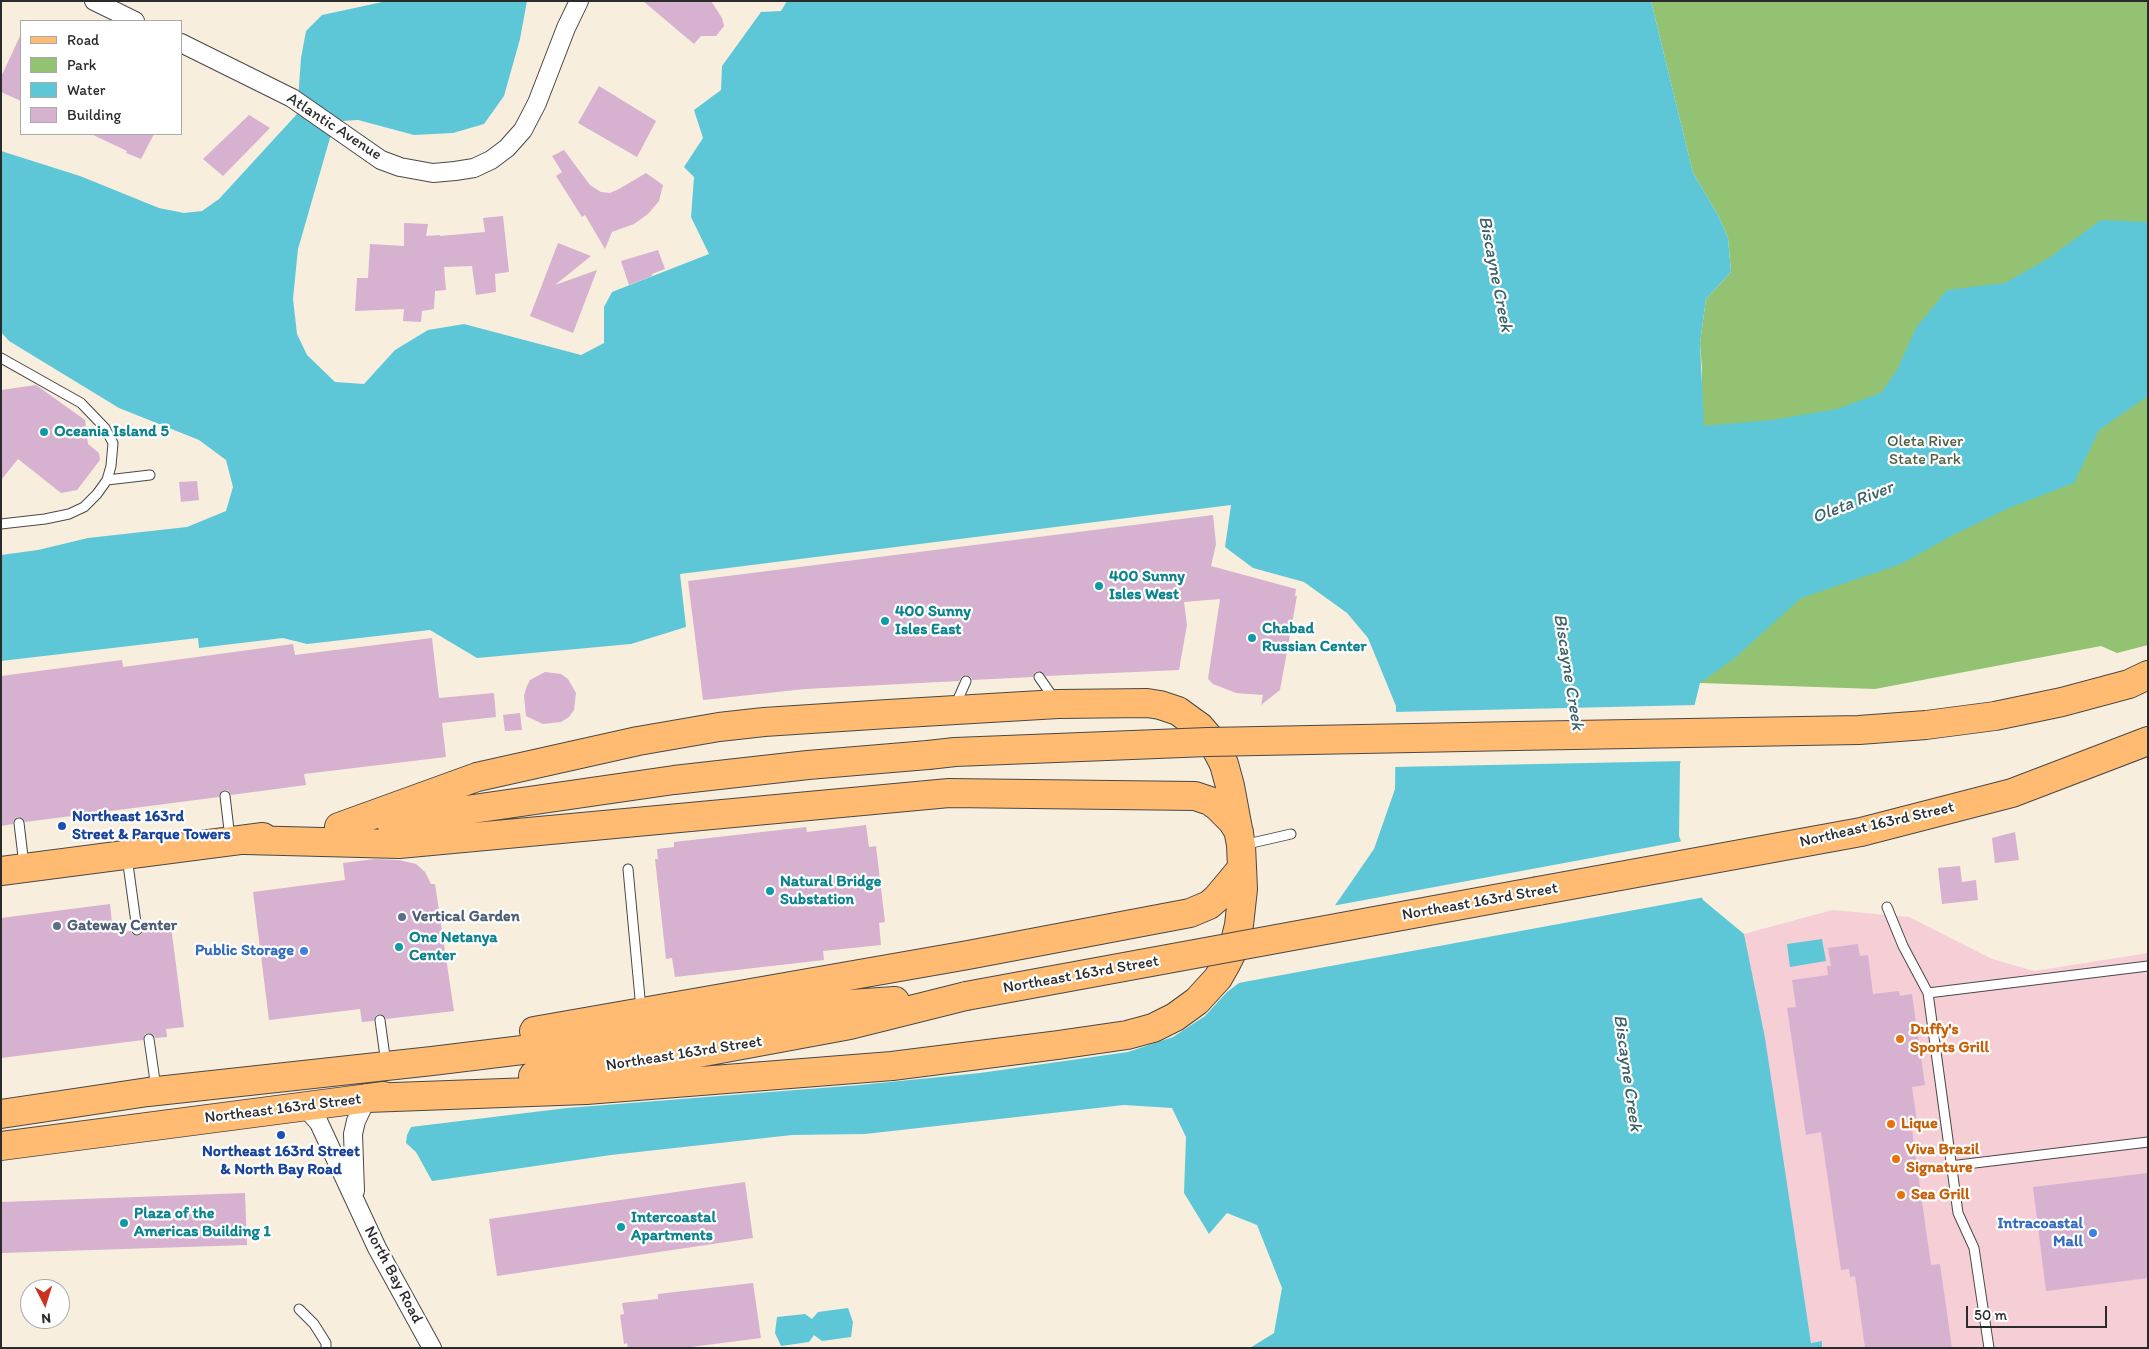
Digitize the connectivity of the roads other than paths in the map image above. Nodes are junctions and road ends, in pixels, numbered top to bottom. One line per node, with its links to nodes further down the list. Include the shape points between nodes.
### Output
1 (94, 1): 3 (street)
2 (579, 1): 4 (street, Atlantic Avenue, via 523,130 491,160 474,168 455,171 433,173 381,160 292,98)
3 (133, 20)
4 (182, 43)
5 (1, 358): 7 (lane, via 81,403 93,414 113,443)
6 (150, 475): 7 (lane)
7 (107, 480): 8 (lane, via 84,507 69,514)
8 (1, 524)
9 (1039, 677): 12 (lane)
10 (2138, 679): 17 (main road, bridge, via 2062,702 1995,716 1896,728 1208,742 955,752 674,780)
11 (966, 681): 13 (lane)
12 (1058, 704): 13 (main road); 20 (main road, via 1148,702 1173,708 1184,715 1205,732 1220,754 1230,786)
13 (953, 711): 17 (main road, via 764,722 638,742 477,777)
14 (2148, 741): 28 (main road, Northeast 163rd Street, bridge, via 2012,793 1861,832)
15 (225, 796): 19 (lane)
16 (19, 823): 22 (lane)
17 (339, 827): 19 (main road)
18 (1291, 834): 20 (lane)
19 (238, 840): 20 (main road, via 399,844 949,793 1194,796 1210,801 1232,821); 21 (main road)
20 (1241, 848): 29 (main road, via 1218,898 1190,913 968,956); 36 (main road, via 1242,902 1237,937 1226,964 1197,1001 1153,1028 1127,1035 892,1066 586,1090)
21 (127, 855): 22 (main road); 25 (lane)
22 (13, 869)
23 (628, 869): 29 (lane)
24 (1887, 906): 27 (lane, via 1903,946)
25 (137, 930)
26 (2148, 966): 27 (lane)
27 (1928, 993): 41 (lane)
28 (966, 996): 32 (main road, via 850,1004); 36 (main road, Northeast 163rd Street, via 850,1026 666,1059)
29 (642, 1012): 32 (main road, via 508,1035)
30 (380, 1020): 33 (lane)
31 (149, 1039): 34 (lane)
32 (432, 1061): 33 (main road)
33 (386, 1066): 34 (main road)
34 (152, 1092): 35 (main road, via 110,1086); 38 (main road)
35 (1, 1096)
36 (367, 1098): 37 (main road, Northeast 163rd Street); 42 (street, North Bay Road, via 356,1121 354,1134)
37 (304, 1106): 40 (main road, Northeast 163rd Street); 42 (street, North Bay Road, via 319,1123)
38 (1, 1114)
39 (2148, 1142): 41 (lane)
40 (1, 1146)
41 (1950, 1166): 46 (lane, via 1958,1213 1974,1248)
42 (356, 1201): 45 (street, North Bay Road, via 376,1248)
43 (299, 1309): 44 (lane, via 314,1324)
44 (326, 1348)
45 (432, 1348)
46 (1990, 1348)

